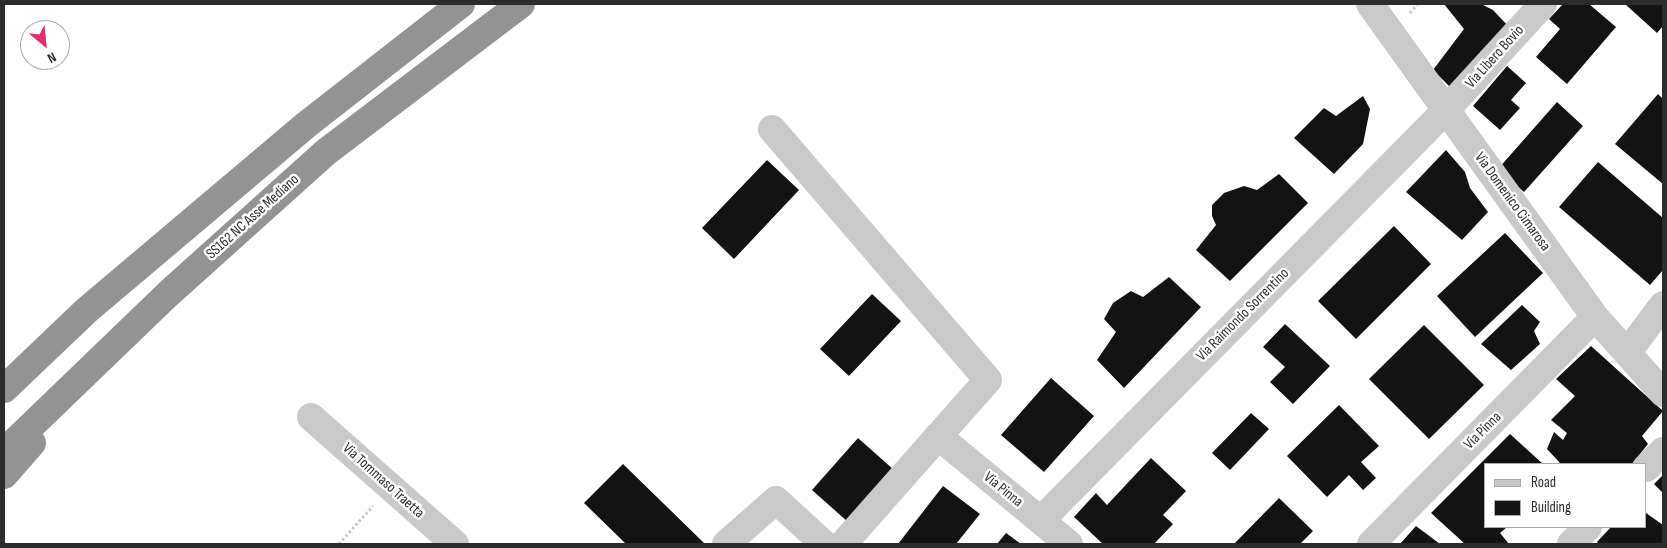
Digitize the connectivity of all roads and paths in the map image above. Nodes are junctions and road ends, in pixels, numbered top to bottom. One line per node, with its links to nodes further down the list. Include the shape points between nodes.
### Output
1 (461, 4): 8 (highway, via 306,124)
2 (521, 4): 10 (highway, SS162 NC Asse Mediano, via 326,152)
3 (1370, 4): 5 (street, Via Domenico Cimarosa)
4 (1543, 4): 5 (street, Via Libero Bovio)
5 (1446, 110): 9 (street, Via Domenico Cimarosa); 22 (street, Via Raimondo Sorrentino)
6 (772, 129): 16 (street, via 988,380)
7 (1663, 305): 11 (street)
8 (87, 310): 12 (highway); 13 (highway)
9 (1595, 318): 11 (street, Via Domenico Cimarosa); 30 (street, Via Pinna)
10 (129, 332): 18 (highway, SS162 NC Asse Mediano); 20 (highway)
11 (1627, 354): 14 (street, Via Domenico Cimarosa)
12 (4, 372)
13 (4, 389)
14 (1663, 393)
15 (311, 417): 21 (street, Via Tommaso Traetta)
16 (938, 436): 22 (street, Via Pinna); 28 (street)
17 (1663, 451): 19 (street)
18 (4, 452)
19 (1647, 467)
20 (4, 475)
21 (390, 487): 24 (path); 25 (street, Via Tommaso Traetta)
22 (1041, 520): 29 (street, Via Pinna)
23 (1587, 528): 31 (street)
24 (339, 544)
25 (455, 544)
26 (726, 544): 27 (street, via 776,500)
27 (824, 544)
28 (843, 544)
29 (1069, 544)
30 (1371, 544)
31 (1571, 544)

